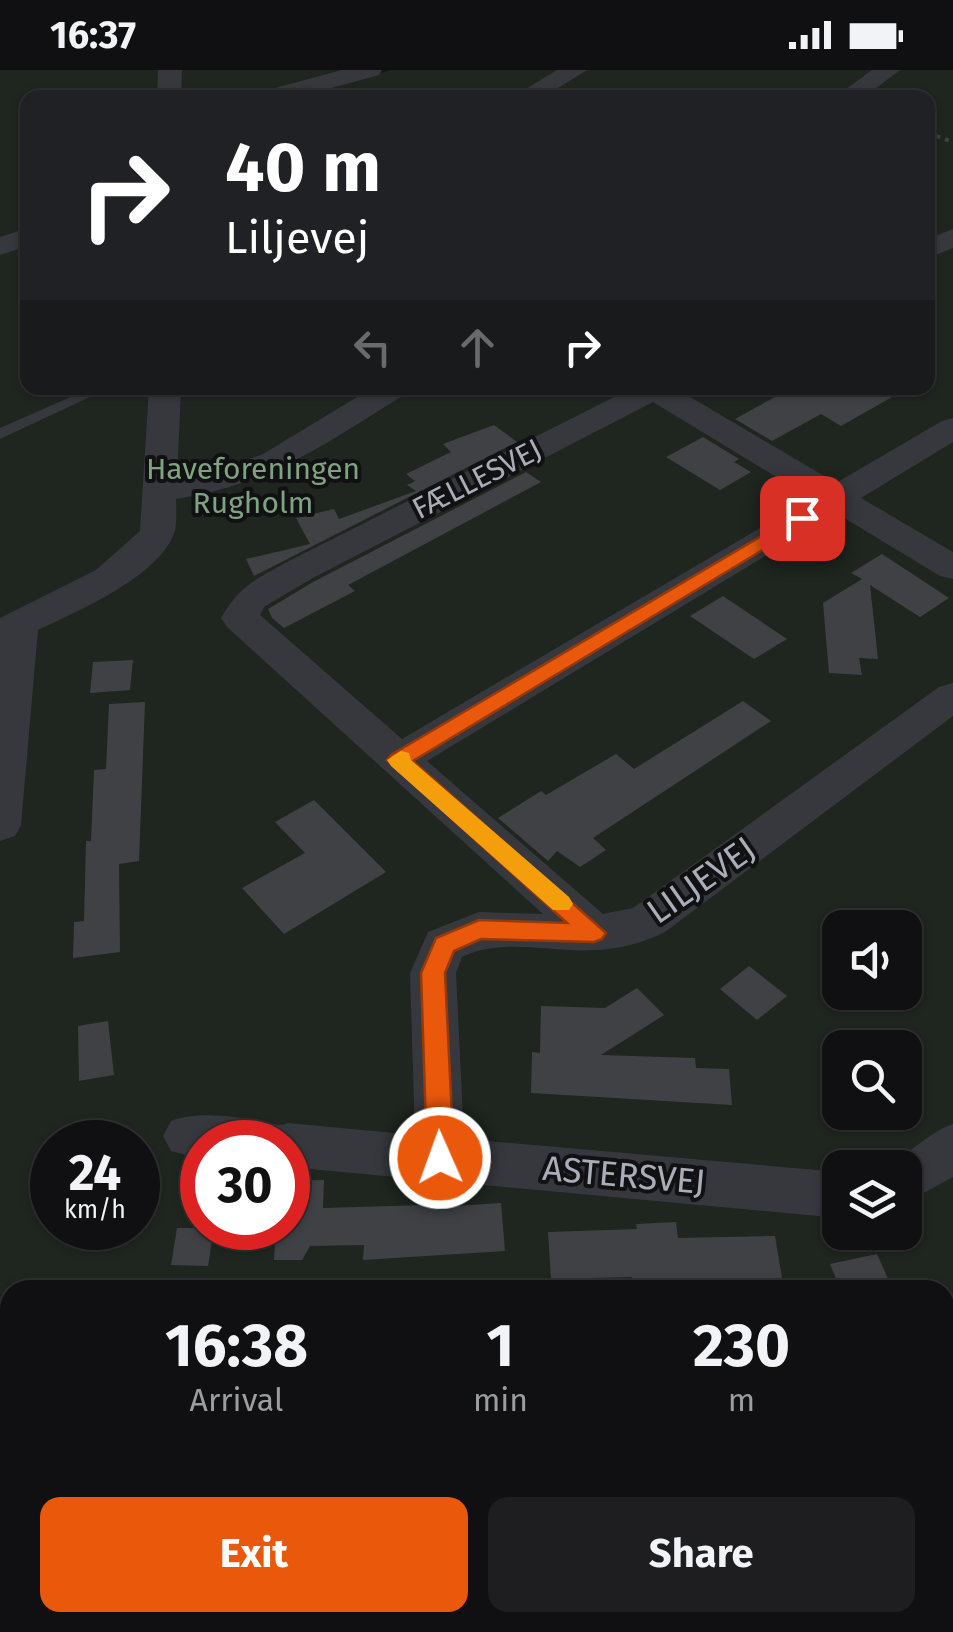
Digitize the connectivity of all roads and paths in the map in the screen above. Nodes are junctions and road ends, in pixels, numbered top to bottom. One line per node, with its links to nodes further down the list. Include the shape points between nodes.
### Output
1 (370, 70): 4 (street)
2 (575, 70): 5 (street)
3 (888, 70): 6 (street)
4 (295, 90)
5 (538, 90)
6 (858, 90)
7 (86, 395): 13 (lane)
8 (165, 395): 14 (street)
9 (382, 395): 14 (street, via 275,460 219,482)
10 (640, 395): 19 (street, FÆLLESVEJ, via 250,599 240,618)
11 (666, 395): 15 (street)
12 (953, 428): 15 (street)
13 (0, 434)
14 (160, 491): 17 (street, via 150,546 126,567)
15 (836, 498): 16 (street); 19 (street)
16 (953, 568)
17 (10, 628): 20 (street)
18 (953, 696): 21 (street, LILJEVEJ, via 649,920)
19 (398, 760): 21 (street)
20 (0, 825)
21 (594, 933): 24 (street, LILJEVEJ, via 479,929 444,945 433,973)
22 (953, 1146): 25 (street)
23 (310, 1147): 24 (street, ASTERSVEJ)
24 (440, 1158): 26 (street, ASTERSVEJ)
25 (922, 1172)
26 (822, 1193)

